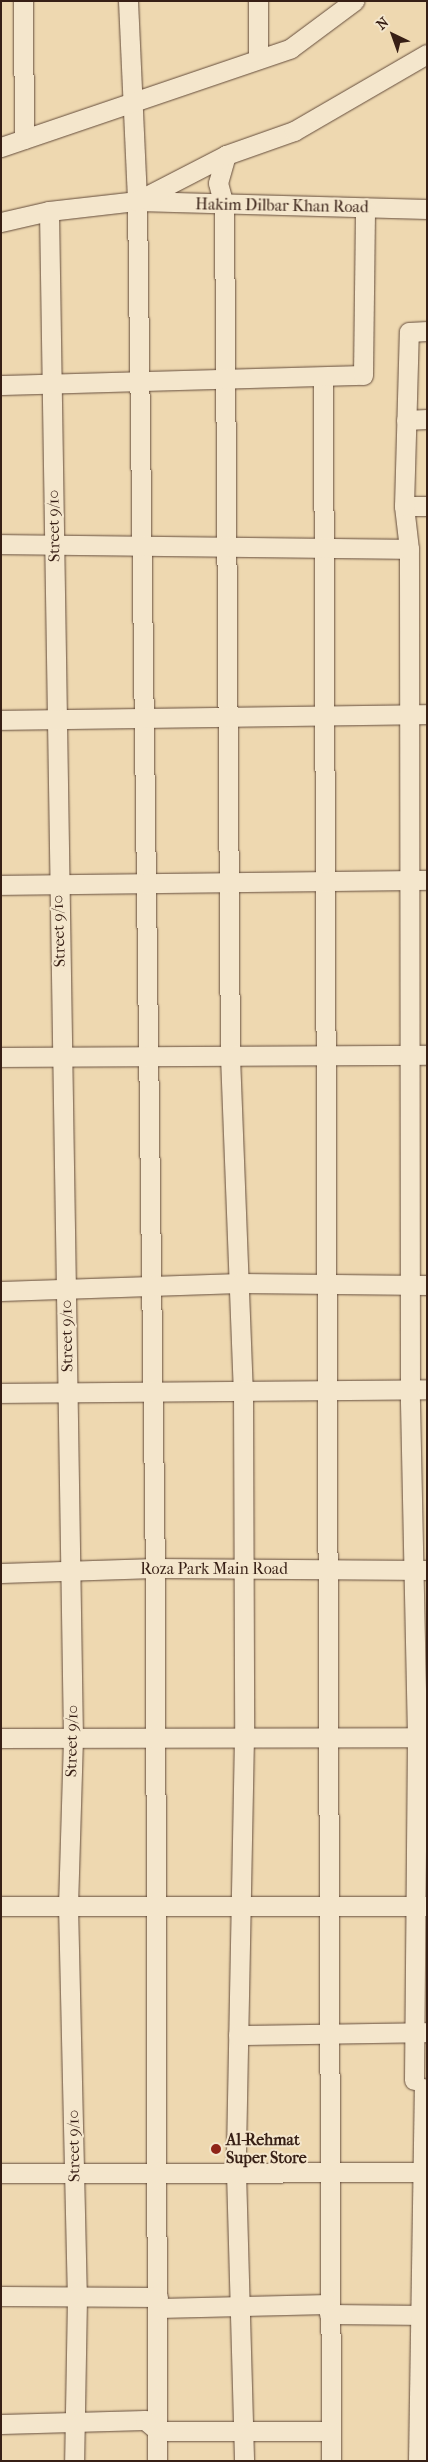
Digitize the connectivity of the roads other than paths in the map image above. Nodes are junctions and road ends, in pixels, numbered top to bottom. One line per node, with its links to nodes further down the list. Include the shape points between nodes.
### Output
1 (23, 1): 8 (street)
2 (128, 1): 7 (street)
3 (258, 1): 6 (street)
4 (354, 1): 6 (street, via 291,48)
5 (427, 54): 10 (street, via 294,131)
6 (258, 59): 7 (street)
7 (132, 102): 8 (street); 11 (street)
8 (24, 140): 9 (street)
9 (1, 147)
10 (226, 155): 11 (street); 12 (street, via 218,175)
11 (137, 201): 12 (street, Hakim Dilbar Khan Road); 15 (street); 19 (street)
12 (224, 205): 13 (street, Hakim Dilbar Khan Road); 20 (street)
13 (365, 208): 14 (street, Hakim Dilbar Khan Road); 18 (street, via 363,375)
14 (427, 209)
15 (49, 211): 16 (street); 21 (street, Street 9/10)
16 (1, 222)
17 (427, 331): 24 (street, via 409,332)
18 (323, 377): 20 (street); 31 (street)
19 (137, 379): 20 (street); 21 (street); 29 (street)
20 (227, 381): 30 (street)
21 (51, 384): 22 (street); 28 (street, Street 9/10)
22 (1, 385)
23 (427, 419): 24 (street)
24 (406, 420): 25 (street)
25 (404, 506): 26 (street); 32 (street)
26 (427, 506)
27 (1, 544): 28 (street)
28 (54, 544): 29 (street); 37 (street, Street 9/10)
29 (142, 545): 30 (street); 36 (street)
30 (228, 546): 31 (street); 35 (street)
31 (323, 548): 32 (street); 34 (street)
32 (409, 549): 33 (street)
33 (418, 715): 34 (street); 41 (street)
34 (324, 716): 35 (street); 40 (street)
35 (229, 717): 36 (street); 39 (street)
36 (144, 718): 37 (street); 42 (street)
37 (57, 719): 38 (street); 44 (street, Street 9/10)
38 (1, 720)
39 (230, 880): 40 (street); 42 (street); 49 (street)
40 (325, 880): 41 (street); 45 (street)
41 (418, 880): 46 (street)
42 (144, 882): 44 (street); 48 (street)
43 (1, 885): 44 (street)
44 (57, 885): 47 (street, Street 9/10)
45 (325, 1055): 46 (street); 49 (street); 53 (street)
46 (419, 1055): 52 (street)
47 (62, 1056): 48 (street); 50 (street); 55 (street, Street 9/10)
48 (148, 1056): 49 (street); 54 (street)
49 (230, 1056): 51 (street)
50 (1, 1057)
51 (240, 1283): 53 (street); 54 (street); 57 (street)
52 (419, 1285): 53 (street); 59 (street)
53 (326, 1287): 60 (street)
54 (151, 1288): 55 (street); 58 (street)
55 (67, 1290): 56 (street); 61 (street, Street 9/10)
56 (1, 1291)
57 (243, 1388): 58 (street); 60 (street); 64 (street)
58 (151, 1389): 61 (street); 63 (street)
59 (418, 1389): 60 (street); 65 (street)
60 (325, 1390): 66 (street)
61 (68, 1392): 62 (street); 68 (street, Street 9/10)
62 (1, 1393)
63 (155, 1568): 64 (street, Roza Park Main Road); 68 (street, Roza Park Main Road); 74 (street)
64 (244, 1568): 66 (street, Roza Park Main Road); 69 (street)
65 (419, 1570): 66 (street, Roza Park Main Road); 71 (street)
66 (327, 1571): 70 (street)
67 (1, 1573): 68 (street, Roza Park Main Road)
68 (71, 1573): 73 (street, Street 9/10)
69 (244, 1736): 70 (street); 74 (street); 76 (street)
70 (328, 1737): 71 (street); 79 (street)
71 (422, 1737): 80 (street)
72 (1, 1738): 73 (street)
73 (73, 1738): 74 (street); 75 (street, Street 9/10)
74 (155, 1739): 78 (street)
75 (68, 1905): 77 (street); 78 (street); 89 (street, Street 9/10)
76 (241, 1905): 78 (street); 79 (street); 83 (street)
77 (1, 1906)
78 (157, 1906): 84 (street)
79 (328, 1906): 80 (street); 82 (street)
80 (420, 1906): 81 (street)
81 (420, 2032): 82 (street); 87 (street, via 419,2084)
82 (330, 2034): 83 (street); 86 (street)
83 (238, 2035): 85 (street)
84 (156, 2172): 85 (street); 89 (street); 92 (street)
85 (236, 2172): 86 (street); 93 (street)
86 (330, 2172): 87 (street); 94 (street)
87 (425, 2172): 95 (street)
88 (1, 2173): 89 (street)
89 (75, 2173): 91 (street, Street 9/10)
90 (1, 2296): 91 (street)
91 (77, 2297): 92 (street); 96 (street, Street 9/10)
92 (158, 2303): 93 (street); 98 (street)
93 (240, 2306): 94 (street); 99 (street)
94 (329, 2309): 95 (street); 100 (street)
95 (422, 2315): 105 (street)
96 (74, 2423): 97 (street); 98 (street, via 145,2420); 101 (street, Street 9/10)
97 (1, 2424)
98 (158, 2431): 99 (street); 102 (street)
99 (244, 2431): 100 (street); 103 (street)
100 (331, 2431): 104 (street)
101 (74, 2461)
102 (157, 2461)
103 (244, 2461)
104 (331, 2461)
105 (418, 2461)

